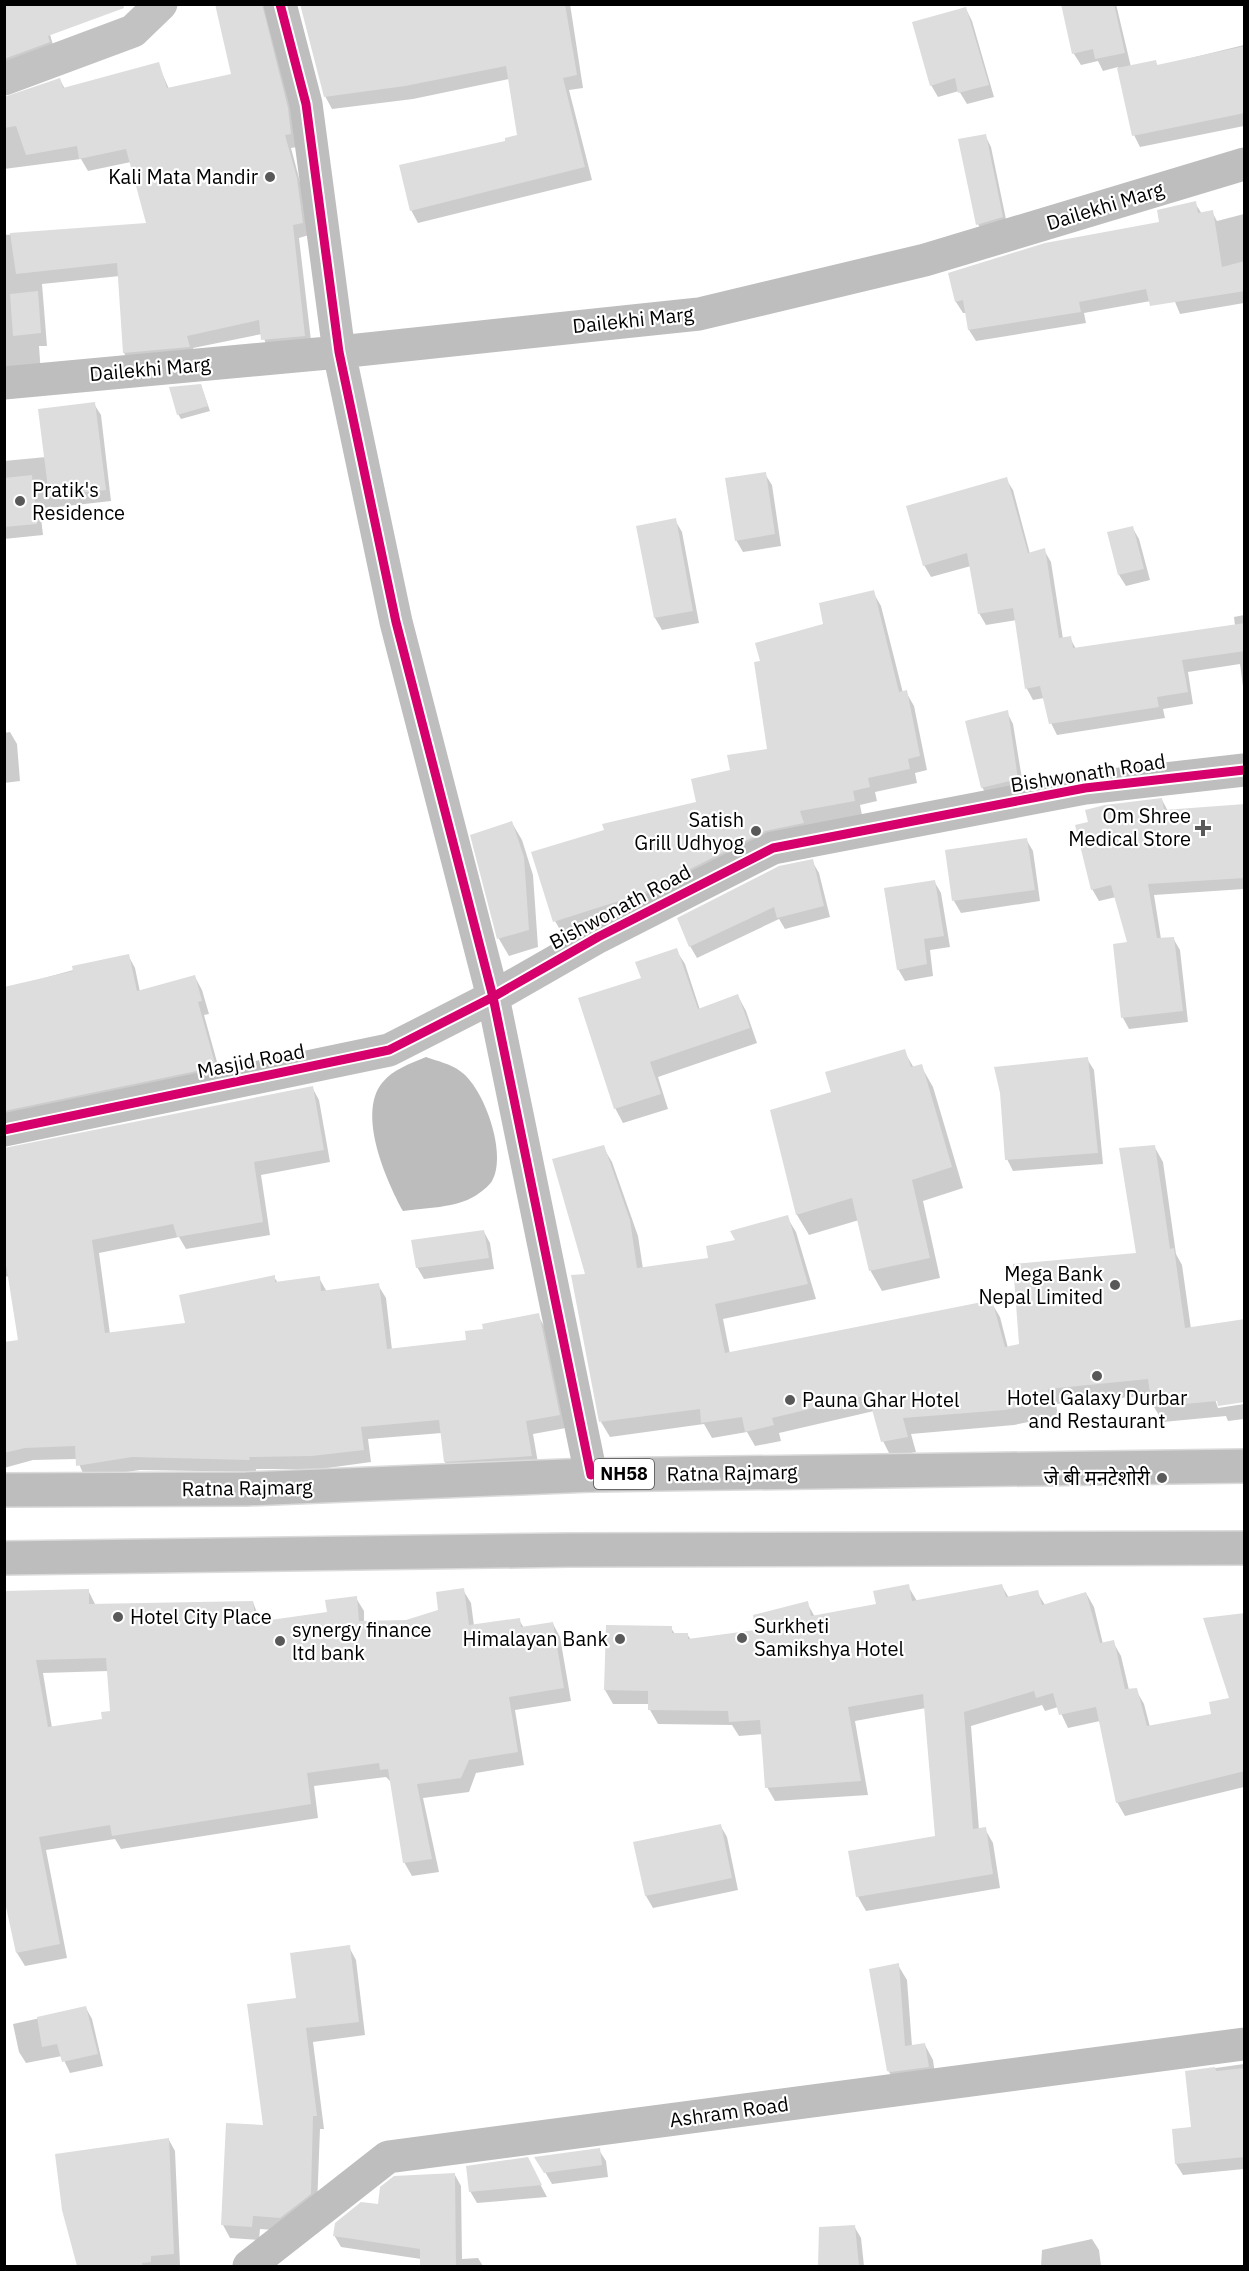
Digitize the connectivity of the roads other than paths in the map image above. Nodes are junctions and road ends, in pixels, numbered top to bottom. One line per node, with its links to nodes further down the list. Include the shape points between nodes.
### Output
1 (161, 4): 3 (main road, via 133,31)
2 (280, 4): 5 (street, via 306,104)
3 (4, 79)
4 (1245, 164): 5 (street, Dailekhi Marg, via 925,260 699,314)
5 (339, 352): 6 (street, Dailekhi Marg); 8 (street, via 396,622)
6 (4, 383)
7 (1245, 770): 8 (street, Bishwonath Road, via 1085,788 773,848 598,937)
8 (493, 997): 9 (street, Masjid Road, via 389,1050); 11 (street)
9 (4, 1130)
10 (1245, 1466): 11 (highway, Ratna Rajmarg / NH58)
11 (591, 1475): 12 (highway, Ratna Rajmarg / NH58, via 246,1489)
12 (4, 1490)
13 (1245, 1548): 14 (highway, via 582,1550)
14 (4, 1558)
15 (1245, 2044): 16 (street, Ashram Road, via 388,2157)
16 (249, 2266)

